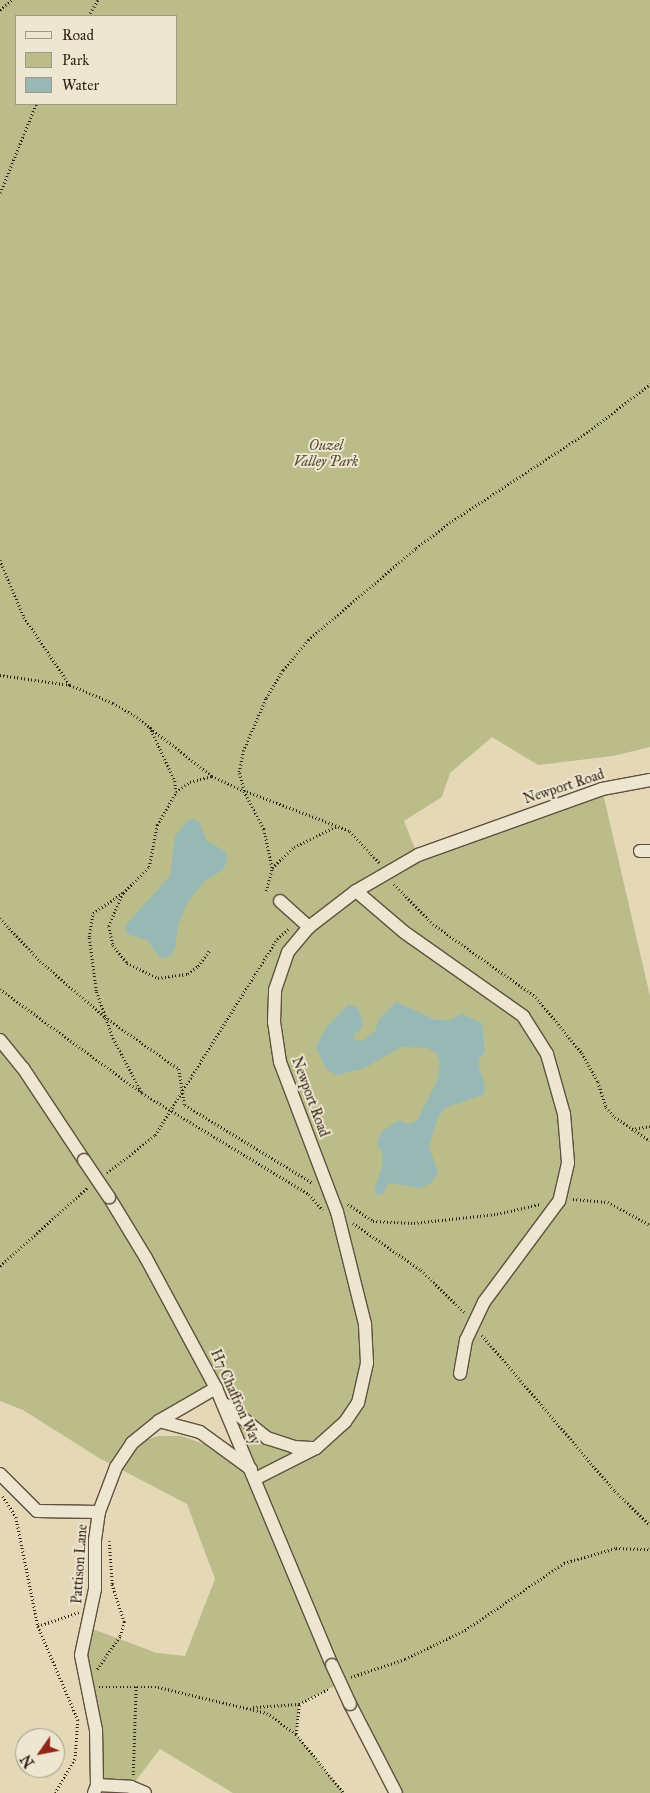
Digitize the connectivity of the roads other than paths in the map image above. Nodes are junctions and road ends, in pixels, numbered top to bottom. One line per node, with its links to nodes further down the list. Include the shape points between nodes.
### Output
1 (650, 780): 2 (street, Newport Road, via 602,789 493,826 384,871)
2 (356, 891): 4 (street, Newport Road); 6 (street, via 404,932 523,1016 538,1035 557,1088 568,1140 568,1163 559,1201 531,1242 505,1272 473,1322)
3 (280, 901): 4 (street)
4 (305, 923): 10 (street, Newport Road, via 279,973 274,1022 288,1088 337,1212 365,1324 367,1362 358,1402 345,1422)
5 (0, 1040): 7 (street, H7 Chaffron Way, bridge, via 23,1068 109,1197)
6 (460, 1373)
7 (216, 1388): 8 (street, H7 Chaffron Way); 9 (street, Pattison Lane)
8 (222, 1401): 10 (street, via 267,1438 294,1447); 12 (street, H7 Chaffron Way)
9 (159, 1421): 12 (street, via 200,1432); 13 (street, Pattison Lane, via 132,1443 116,1467)
10 (316, 1448): 12 (street, Newport Road)
11 (0, 1474): 13 (street, via 37,1510)
12 (253, 1474): 16 (street, H7 Chaffron Way, bridge, via 332,1665)
13 (99, 1512): 14 (street, Pattison Lane, via 92,1608 81,1655 96,1730)
14 (95, 1789): 15 (street, via 131,1787)
15 (145, 1793)
16 (396, 1793)

